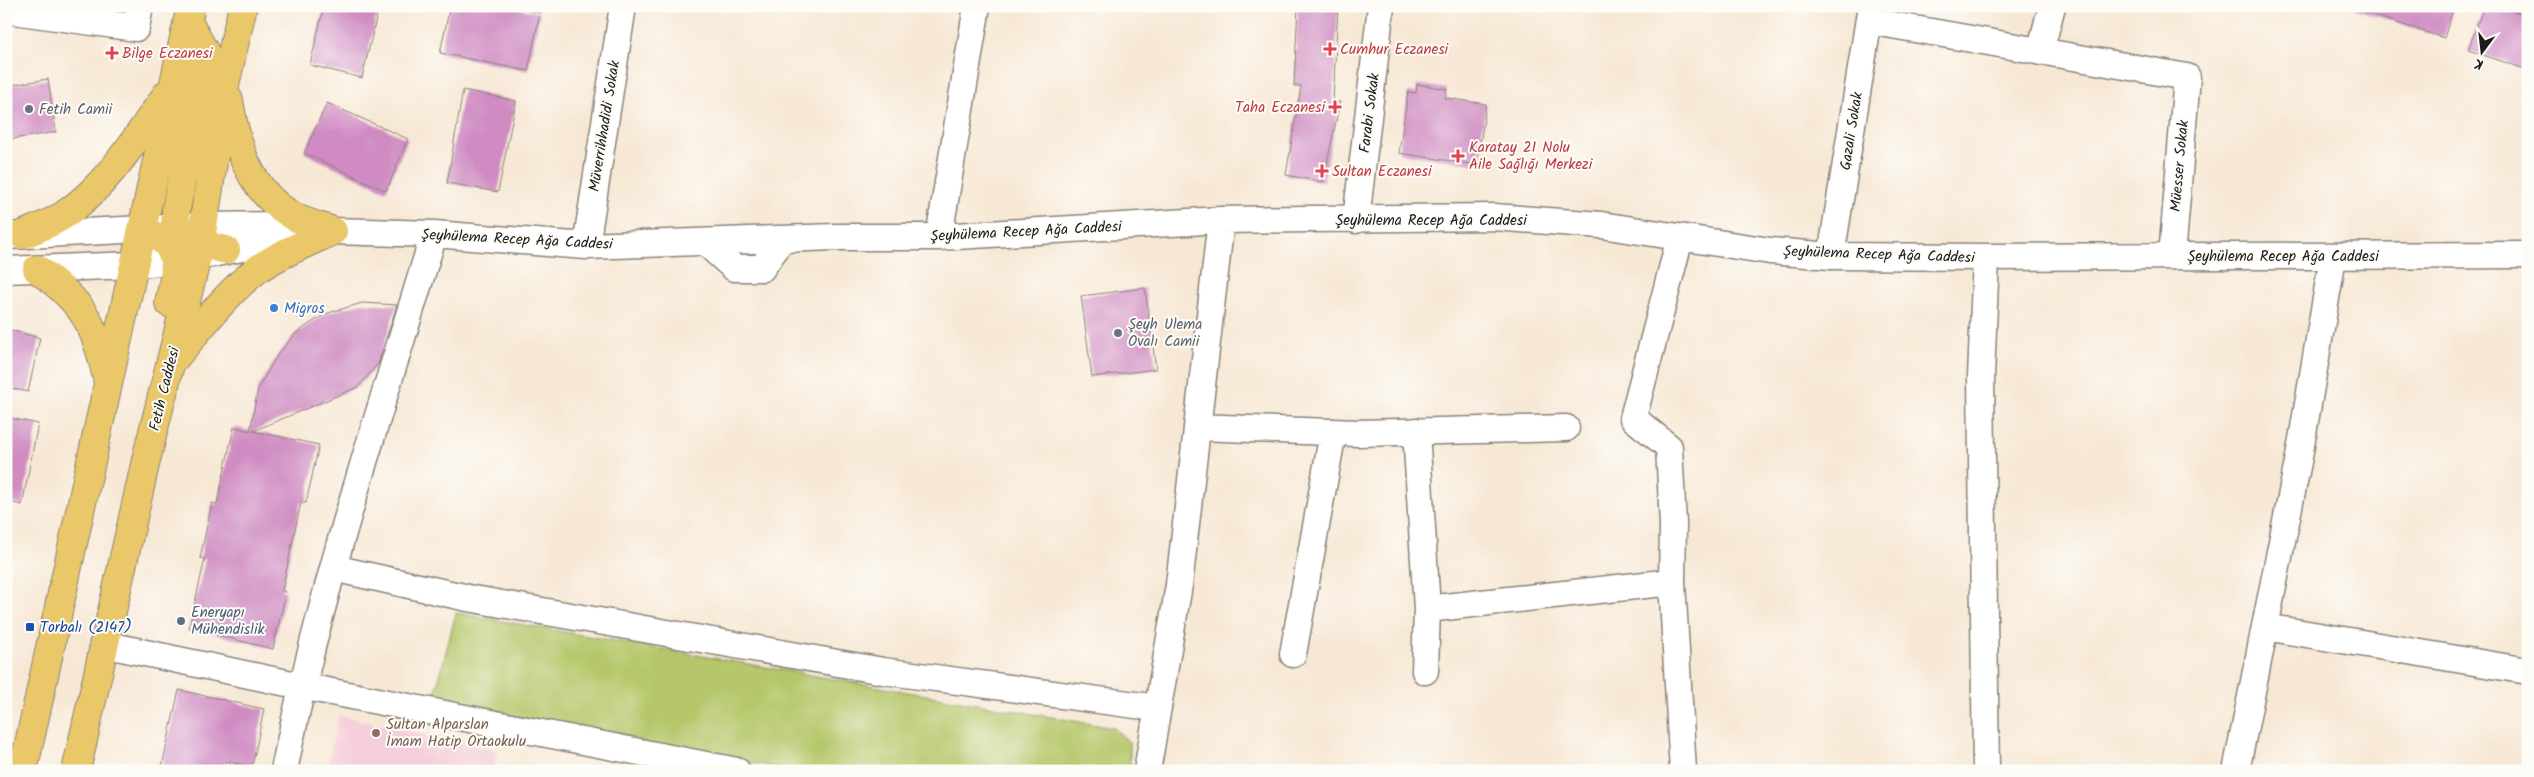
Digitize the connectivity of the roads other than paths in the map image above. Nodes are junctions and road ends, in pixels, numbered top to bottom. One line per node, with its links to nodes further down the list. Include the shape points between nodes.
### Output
1 (140, 6): 7 (street, via 136,28)
2 (243, 6): 11 (main road, Fetih Caddesi)
3 (623, 6): 22 (street, Müverrihhadidi Sokak)
4 (977, 6): 20 (street)
5 (1381, 6): 14 (street, Farabi Sokak)
6 (2052, 6): 10 (street)
7 (6, 10)
8 (189, 14): 12 (main road); 15 (main road, via 206,54)
9 (1870, 14): 10 (street); 25 (street, Gazali Sokak)
10 (2040, 52): 26 (street, Müesser Sokak, via 2187,77)
11 (226, 80): 17 (main road, via 232,122 244,162 266,196 294,216); 23 (main road, Fetih Caddesi)
12 (175, 83): 16 (main road); 19 (main road, via 100,184 64,215)
13 (1222, 220): 14 (street, Şeyhülema Recep Ağa Caddesi); 20 (street, Şeyhülema Recep Ağa Caddesi); 34 (street)
14 (1356, 220): 21 (street, Şeyhülema Recep Ağa Caddesi, via 1538,219)
15 (175, 227): 16 (street); 23 (main road, via 184,239)
16 (141, 229): 19 (street); 23 (main road, via 167,244); 29 (main road)
17 (333, 231): 18 (street, Şeyhülema Recep Ağa Caddesi); 23 (street, Şeyhülema Recep Ağa Caddesi, via 276,225); 32 (main road, via 287,252 258,270 220,305)
18 (434, 234): 22 (street, Şeyhülema Recep Ağa Caddesi); 39 (street)
19 (14, 235)
20 (939, 237): 22 (street, Şeyhülema Recep Ağa Caddesi)
21 (1680, 238): 25 (street, Şeyhülema Recep Ağa Caddesi); 40 (street, via 1633,418 1669,447)
22 (586, 246)
23 (200, 248): 29 (street, Şeyhülema Recep Ağa Caddesi); 32 (main road, Fetih Caddesi); 38 (main road, via 174,278 147,411)
24 (2528, 255): 27 (street, Şeyhülema Recep Ağa Caddesi)
25 (1831, 256): 28 (street, Şeyhülema Recep Ağa Caddesi)
26 (2172, 256): 27 (street, Şeyhülema Recep Ağa Caddesi); 28 (street, Şeyhülema Recep Ağa Caddesi)
27 (2333, 257): 42 (street, via 2299,457)
28 (1986, 258): 55 (street, via 1981,377)
29 (133, 265): 31 (street, Şeyhülema Recep Ağa Caddesi); 33 (main road)
30 (6, 270): 31 (street, Şeyhülema Recep Ağa Caddesi)
31 (37, 270): 33 (main road, via 65,289 86,315 101,349)
32 (171, 362): 38 (main road, Fetih Caddesi)
33 (108, 384): 49 (main road)
34 (1197, 427): 37 (street); 48 (street, via 1179,585)
35 (1566, 428): 36 (street)
36 (1416, 431): 37 (street); 41 (street)
37 (1333, 432): 44 (street)
38 (146, 460): 43 (main road, Fetih Caddesi)
39 (333, 568): 47 (street); 48 (street, via 468,598 883,671)
40 (1672, 582): 41 (street); 54 (street)
41 (1427, 609): 45 (street)
42 (2265, 627): 46 (street); 56 (street)
43 (103, 644): 47 (street); 50 (main road, Fetih Caddesi)
44 (1293, 654)
45 (1425, 671)
46 (2528, 671)
47 (301, 686): 51 (street); 52 (street)
48 (1158, 708): 53 (street)
49 (23, 771)
50 (76, 771)
51 (284, 771)
52 (737, 771)
53 (1147, 771)
54 (1683, 771)
55 (1986, 771)
56 (2236, 771)

